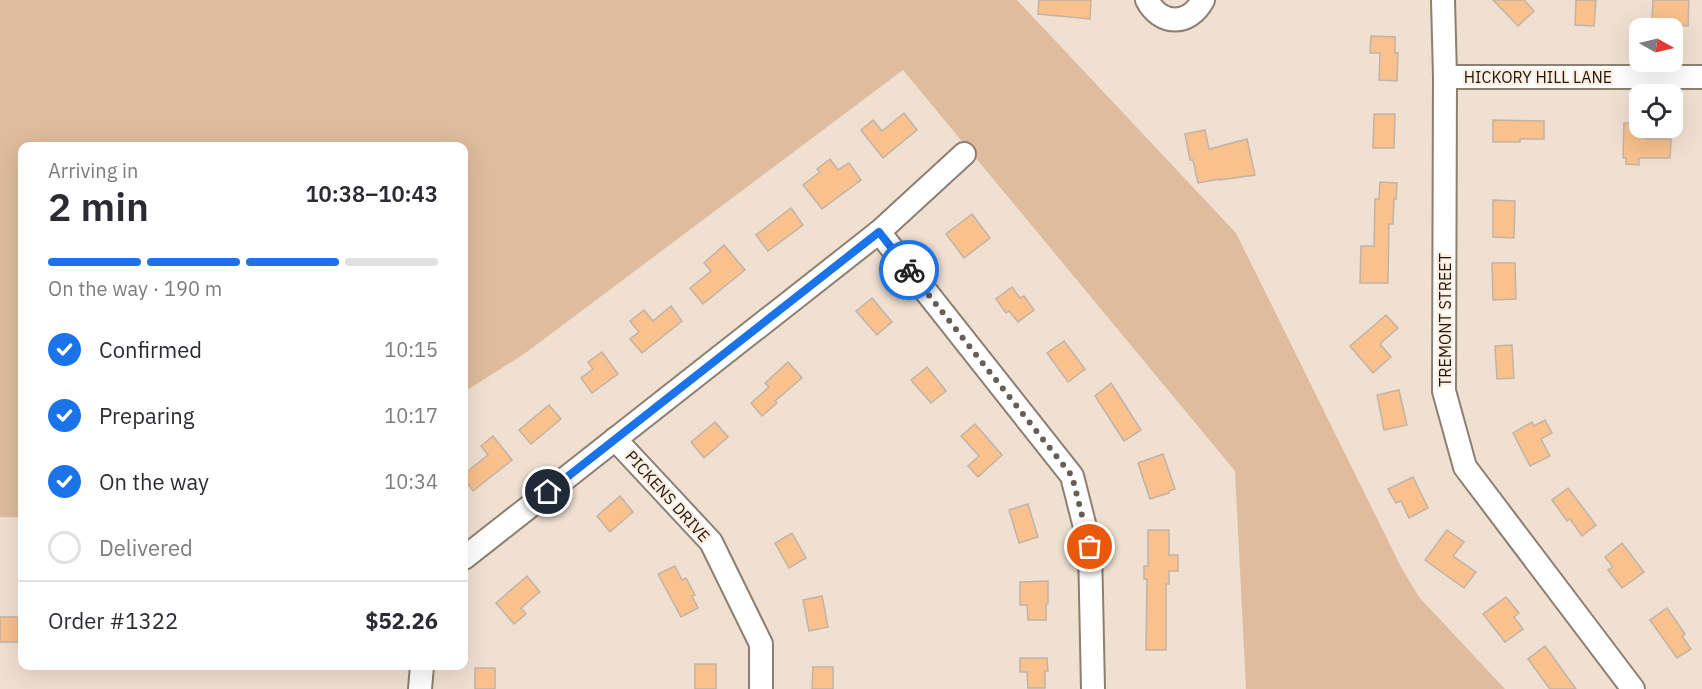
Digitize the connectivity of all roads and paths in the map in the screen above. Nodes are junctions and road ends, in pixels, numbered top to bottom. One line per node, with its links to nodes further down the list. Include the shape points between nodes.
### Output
1 (1147, 0): 2 (street, via 1158,15 1175,20 1192,14)
2 (1203, 0)
3 (1443, 0): 4 (street, TREMONT STREET)
4 (1445, 77): 5 (street, HICKORY HILL LANE); 14 (street, TREMONT STREET, via 1444,391 1465,467)
5 (1702, 77)
6 (964, 154): 7 (street)
7 (879, 232): 8 (street); 13 (street, via 1072,476 1090,547)
8 (615, 439): 9 (street); 12 (street, PICKENS DRIVE, via 711,543 761,644)
9 (468, 555)
10 (422, 670): 11 (street)
11 (420, 689)
12 (761, 689)
13 (1093, 689)
14 (1633, 689)

